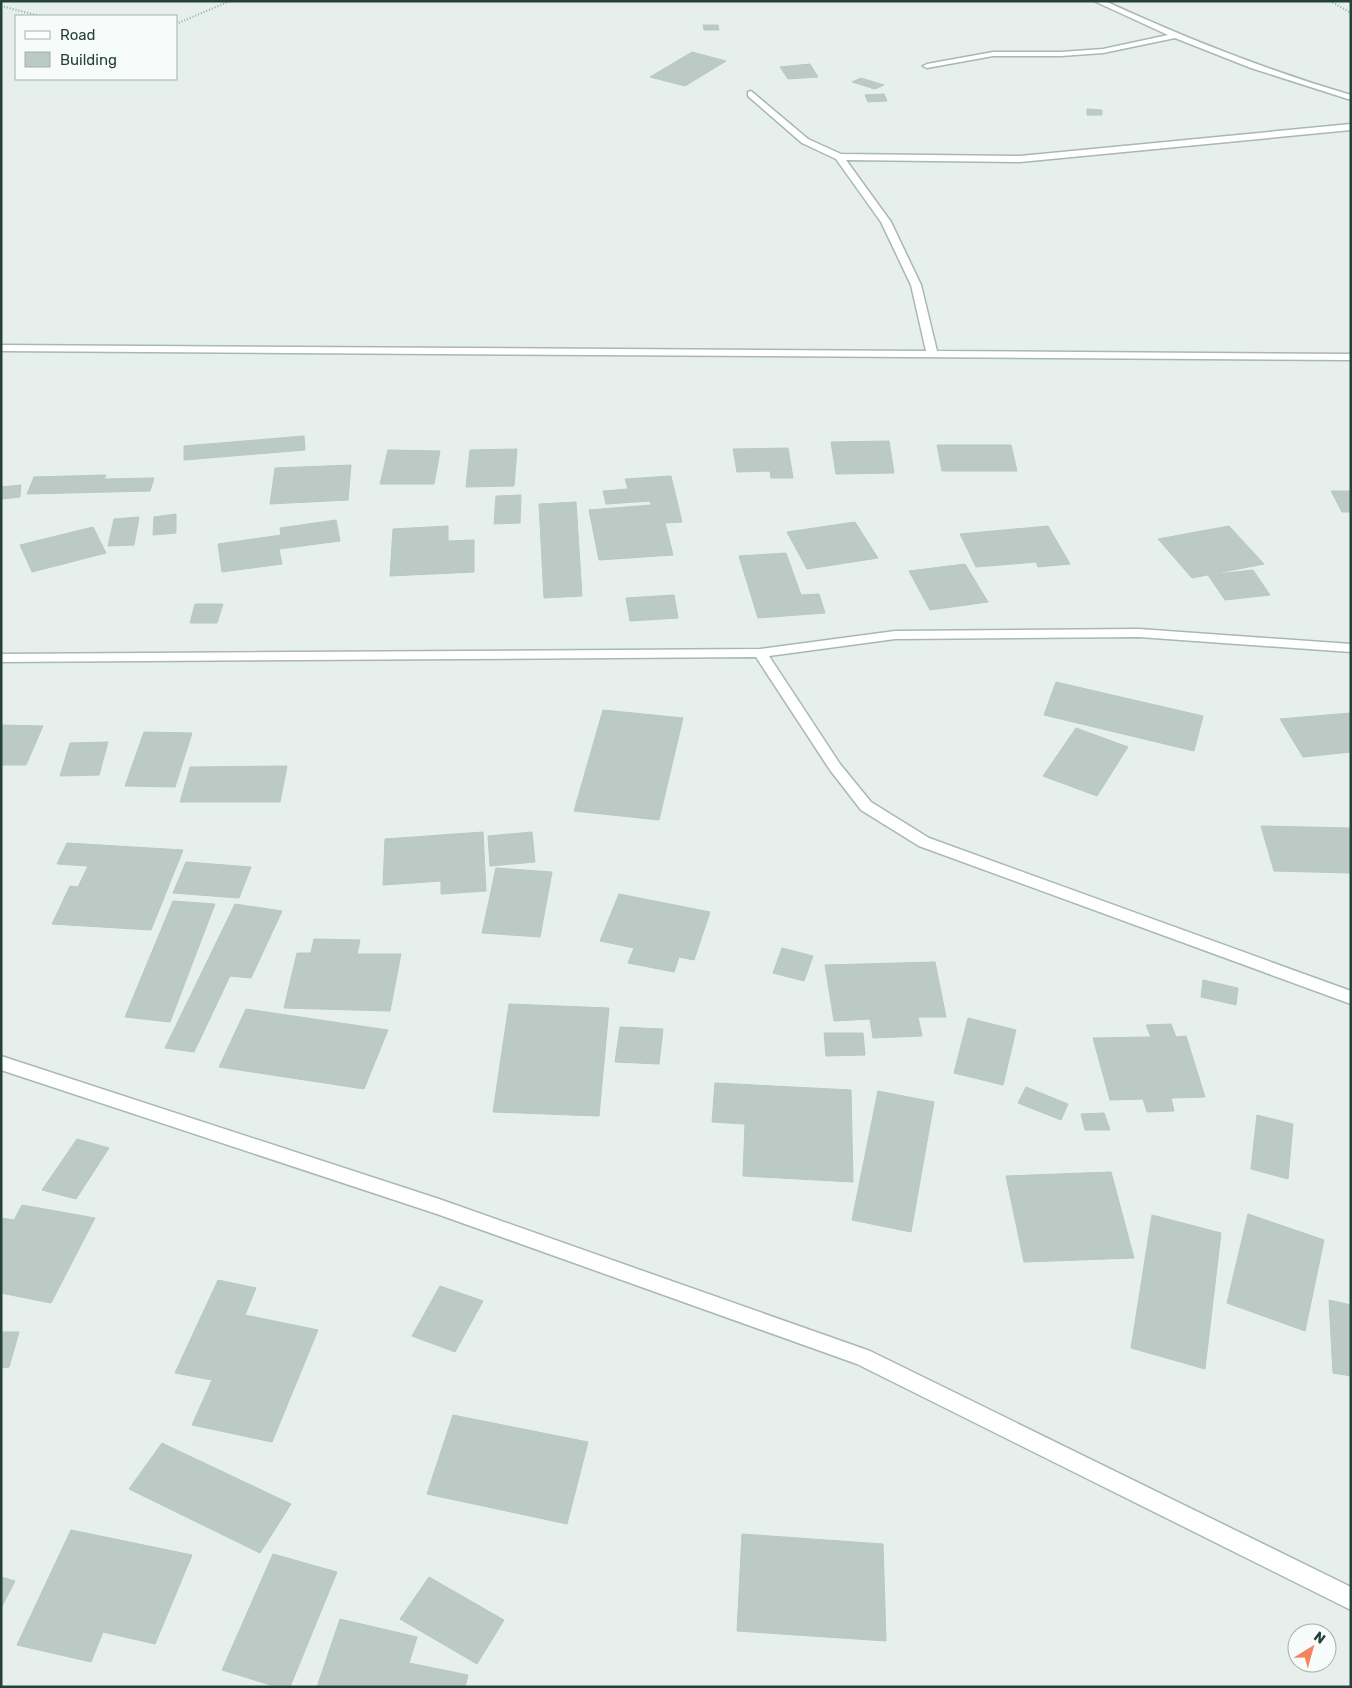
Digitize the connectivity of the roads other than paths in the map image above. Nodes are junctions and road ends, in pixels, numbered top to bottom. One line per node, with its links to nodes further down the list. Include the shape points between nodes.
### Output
1 (1098, 1): 2 (street)
2 (1176, 36): 3 (street, via 1103,51 993,54); 5 (street, via 1302,84)
3 (927, 66)
4 (751, 94): 7 (street, via 805,141)
5 (1351, 98)
6 (1351, 127): 7 (street, via 1020,159)
7 (839, 158): 9 (street, via 886,222 916,285)
8 (1, 348): 9 (street)
9 (932, 354): 10 (street)
10 (1351, 357)
11 (1351, 648): 12 (street, via 1139,633 905,635)
12 (760, 653): 13 (street); 14 (street, via 835,767 866,806 924,842)
13 (1, 658)
14 (1351, 998)
15 (1, 1063): 16 (street, via 439,1207 863,1358)
16 (1351, 1600)

